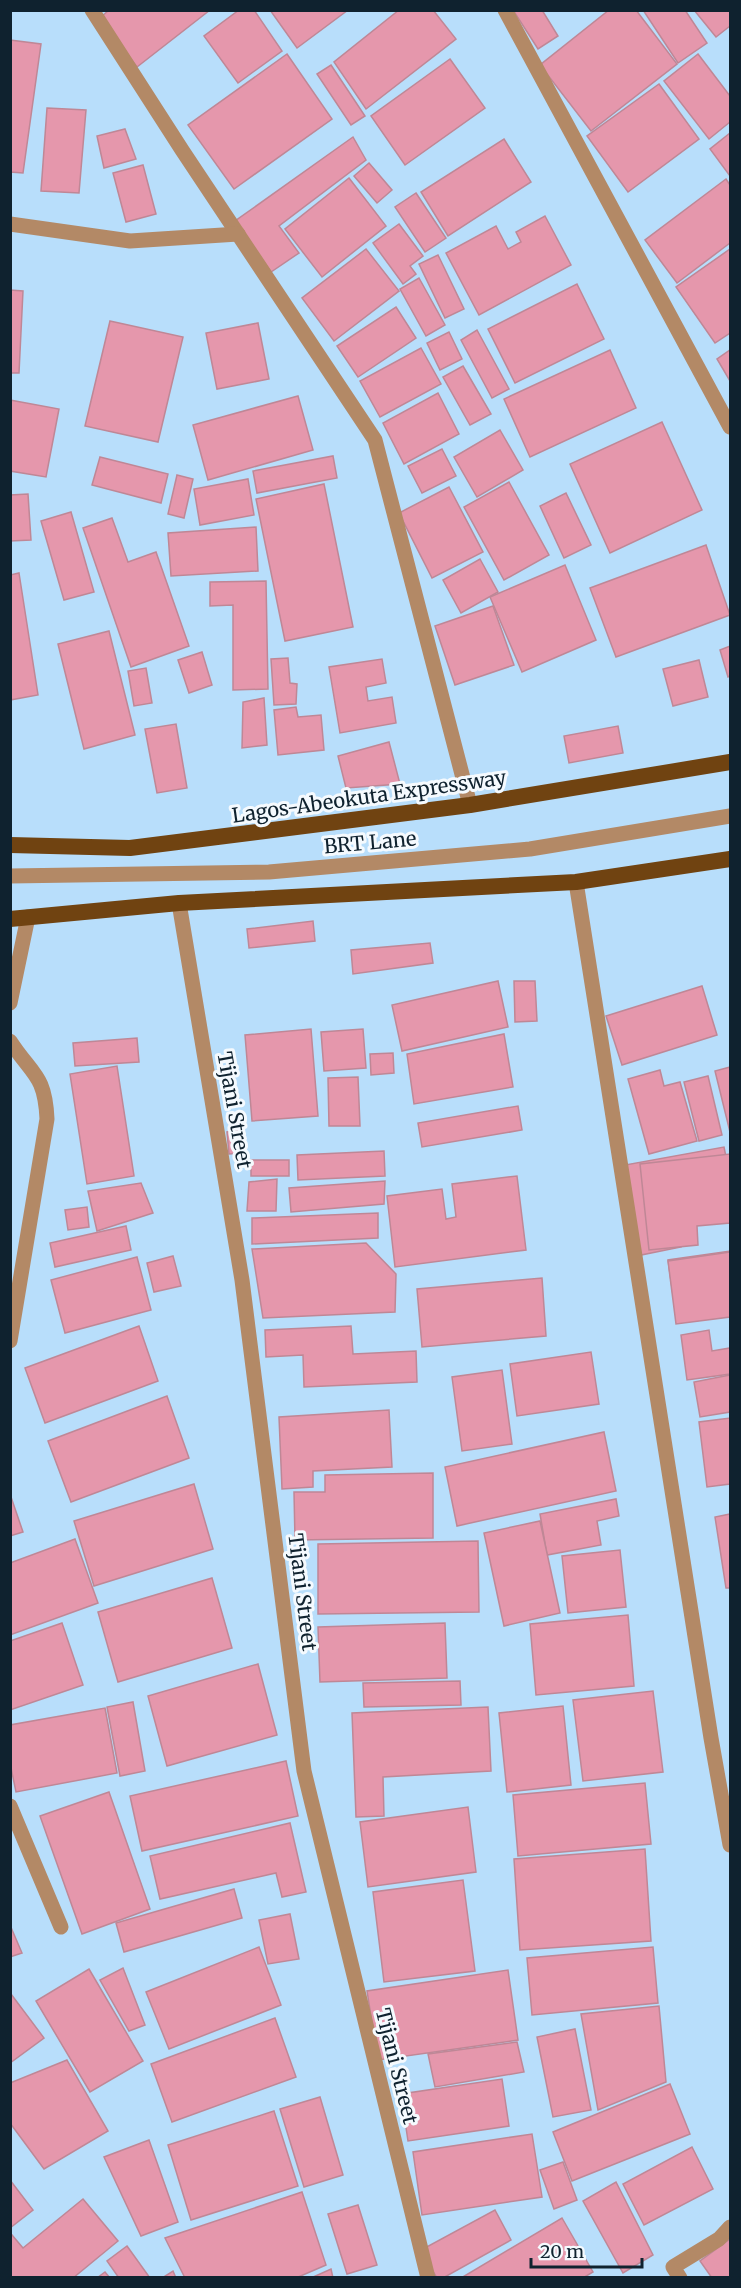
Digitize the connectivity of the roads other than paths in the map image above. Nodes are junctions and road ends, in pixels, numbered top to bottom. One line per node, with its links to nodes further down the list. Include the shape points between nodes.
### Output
1 (92, 10): 4 (street)
2 (505, 10): 5 (street)
3 (10, 224): 4 (street, via 130,241)
4 (238, 234): 7 (street, via 375,440)
5 (730, 427)
6 (730, 762): 7 (highway, Lagos-Abeokuta Expressway)
7 (470, 805): 9 (highway, Lagos-Abeokuta Expressway, via 130,848)
8 (730, 816): 11 (street, BRT Lane, via 530,849 268,872)
9 (10, 845)
10 (730, 858): 12 (highway)
11 (10, 876)
12 (576, 882): 13 (highway); 20 (street)
13 (178, 903): 14 (highway); 23 (street, Tijani Street, via 242,1280 304,1771)
14 (28, 917): 15 (highway); 16 (street)
15 (10, 919)
16 (10, 1003)
17 (10, 1041): 18 (street, via 41,1082 47,1119)
18 (10, 1341)
19 (10, 1806): 21 (street)
20 (730, 1845)
21 (61, 1927)
22 (730, 2227): 24 (street, via 719,2239 673,2267)
23 (428, 2277)
24 (680, 2277)

